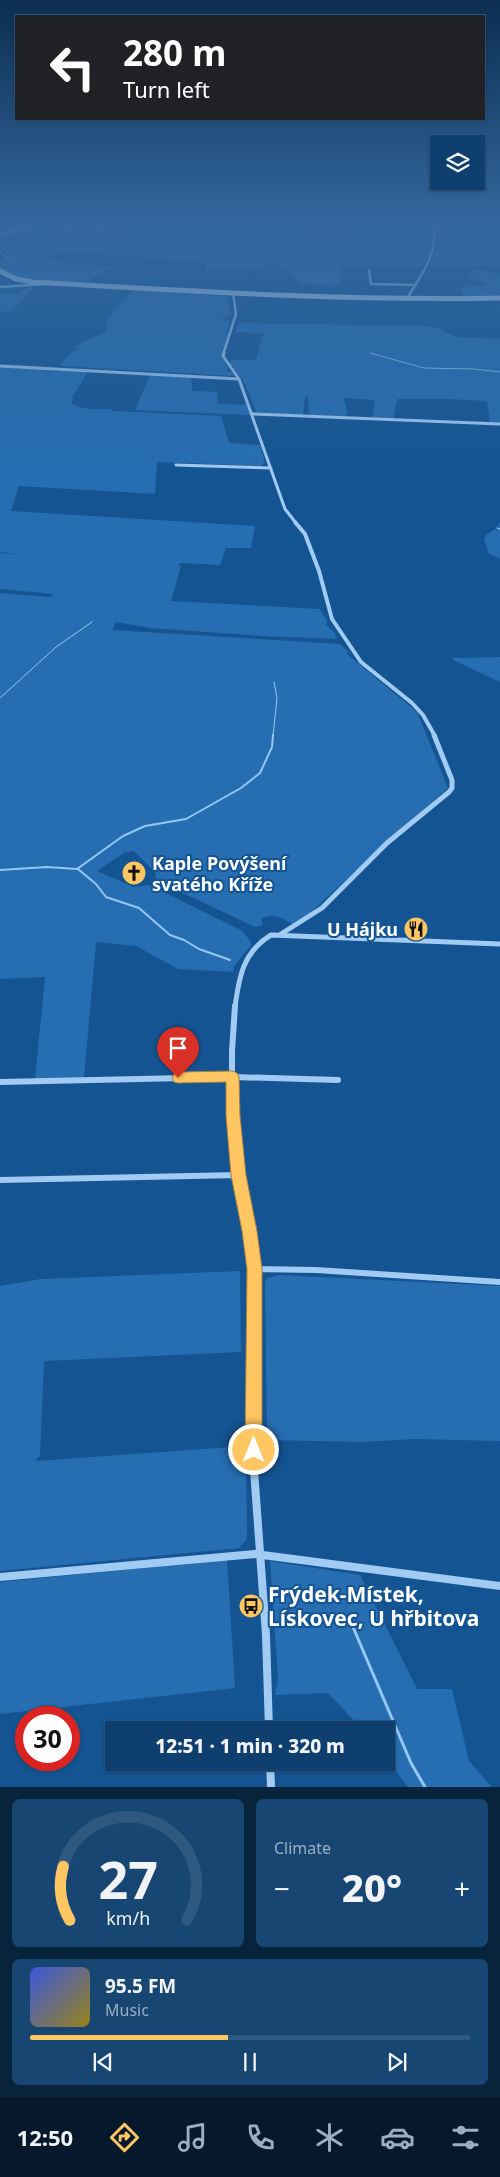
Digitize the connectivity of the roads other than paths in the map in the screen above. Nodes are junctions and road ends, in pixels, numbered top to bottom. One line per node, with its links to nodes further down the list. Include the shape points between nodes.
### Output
1 (235, 305): 3 (street, via 236,314 223,356)
2 (0, 366): 3 (street)
3 (239, 379): 4 (street)
4 (254, 414): 5 (street); 7 (street)
5 (500, 424)
6 (176, 465): 7 (street)
7 (271, 468): 8 (street, via 285,509 305,534 332,619 361,662 423,715 452,780 452,788 437,803 387,843 322,908)
8 (281, 934): 9 (street); 10 (street, via 261,941 241,969 235,1006)
9 (500, 944)
10 (232, 1077): 11 (street); 12 (street); 13 (street)
11 (338, 1080)
12 (0, 1082)
13 (238, 1175): 14 (street); 15 (street)
14 (0, 1180)
15 (254, 1269): 16 (street, via 362,1272); 17 (street, via 254,1470)
16 (500, 1282)
17 (258, 1554): 18 (street); 19 (street); 20 (street, via 266,1635)
18 (0, 1577)
19 (500, 1586)
20 (269, 1721)
21 (270, 1771): 22 (street)
22 (271, 1787)

